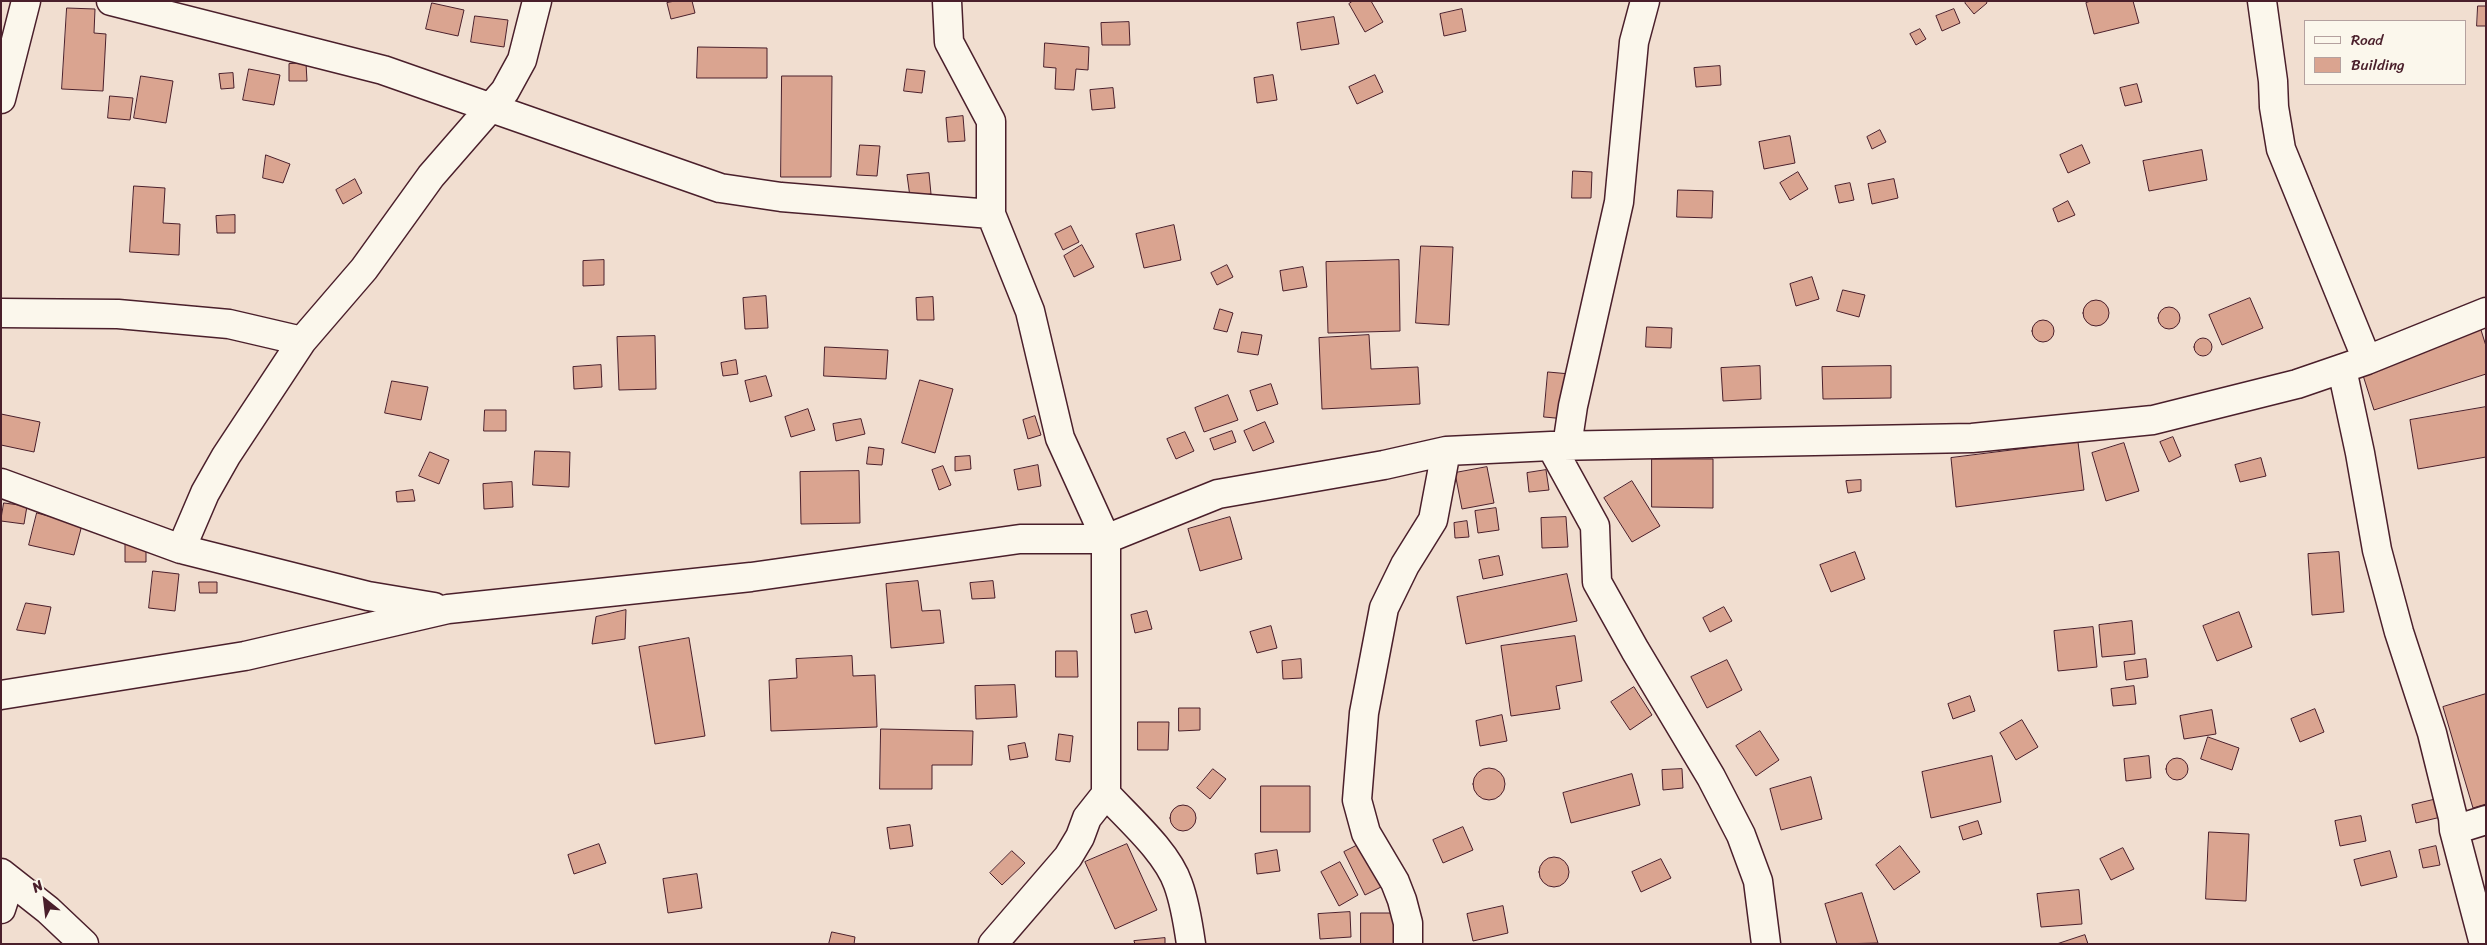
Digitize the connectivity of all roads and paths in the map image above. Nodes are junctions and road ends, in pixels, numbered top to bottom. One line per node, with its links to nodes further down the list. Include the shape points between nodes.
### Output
1 (26, 1): 7 (street)
2 (110, 1): 8 (street, via 384,70)
3 (537, 1): 8 (street, via 522,60)
4 (946, 1): 9 (street, via 949,42 991,121)
5 (1645, 1): 15 (street, via 1634,42 1619,202 1572,406)
6 (2262, 1): 13 (street, via 2281,149)
7 (1, 98)
8 (491, 109): 9 (street, via 720,188 781,197); 12 (street, via 431,176 364,269)
9 (991, 214): 18 (street, via 1030,311 1060,438)
10 (2486, 312): 13 (street)
11 (1, 313): 12 (street, via 118,314 229,324)
12 (302, 341): 19 (street, via 226,456 205,493)
13 (2367, 360): 14 (street)
14 (2342, 369): 15 (street, via 2297,384 2153,420 1972,438); 24 (street, via 2377,550 2399,632 2432,733)
15 (1559, 446): 16 (street); 31 (street, via 1595,526 1597,582 1711,777 1741,835 1758,880)
16 (1446, 451): 18 (street, via 1218,494); 30 (street, via 1433,520 1405,565 1384,608 1364,713 1357,800 1366,833 1402,900 1408,923)
17 (1, 482): 19 (street)
18 (1106, 539): 20 (street, via 1020,539 752,577); 22 (street)
19 (181, 549): 20 (street, via 368,596)
20 (448, 609): 21 (street, via 245,656)
21 (1, 695)
22 (1106, 794): 28 (street, via 1087,818 1068,857); 29 (street, via 1162,856 1178,882)
23 (2486, 820): 24 (street)
24 (2454, 830): 32 (street)
25 (6, 877): 26 (street); 27 (street)
26 (1, 909)
27 (84, 944)
28 (993, 944)
29 (1191, 944)
30 (1408, 944)
31 (1766, 944)
32 (2484, 944)

